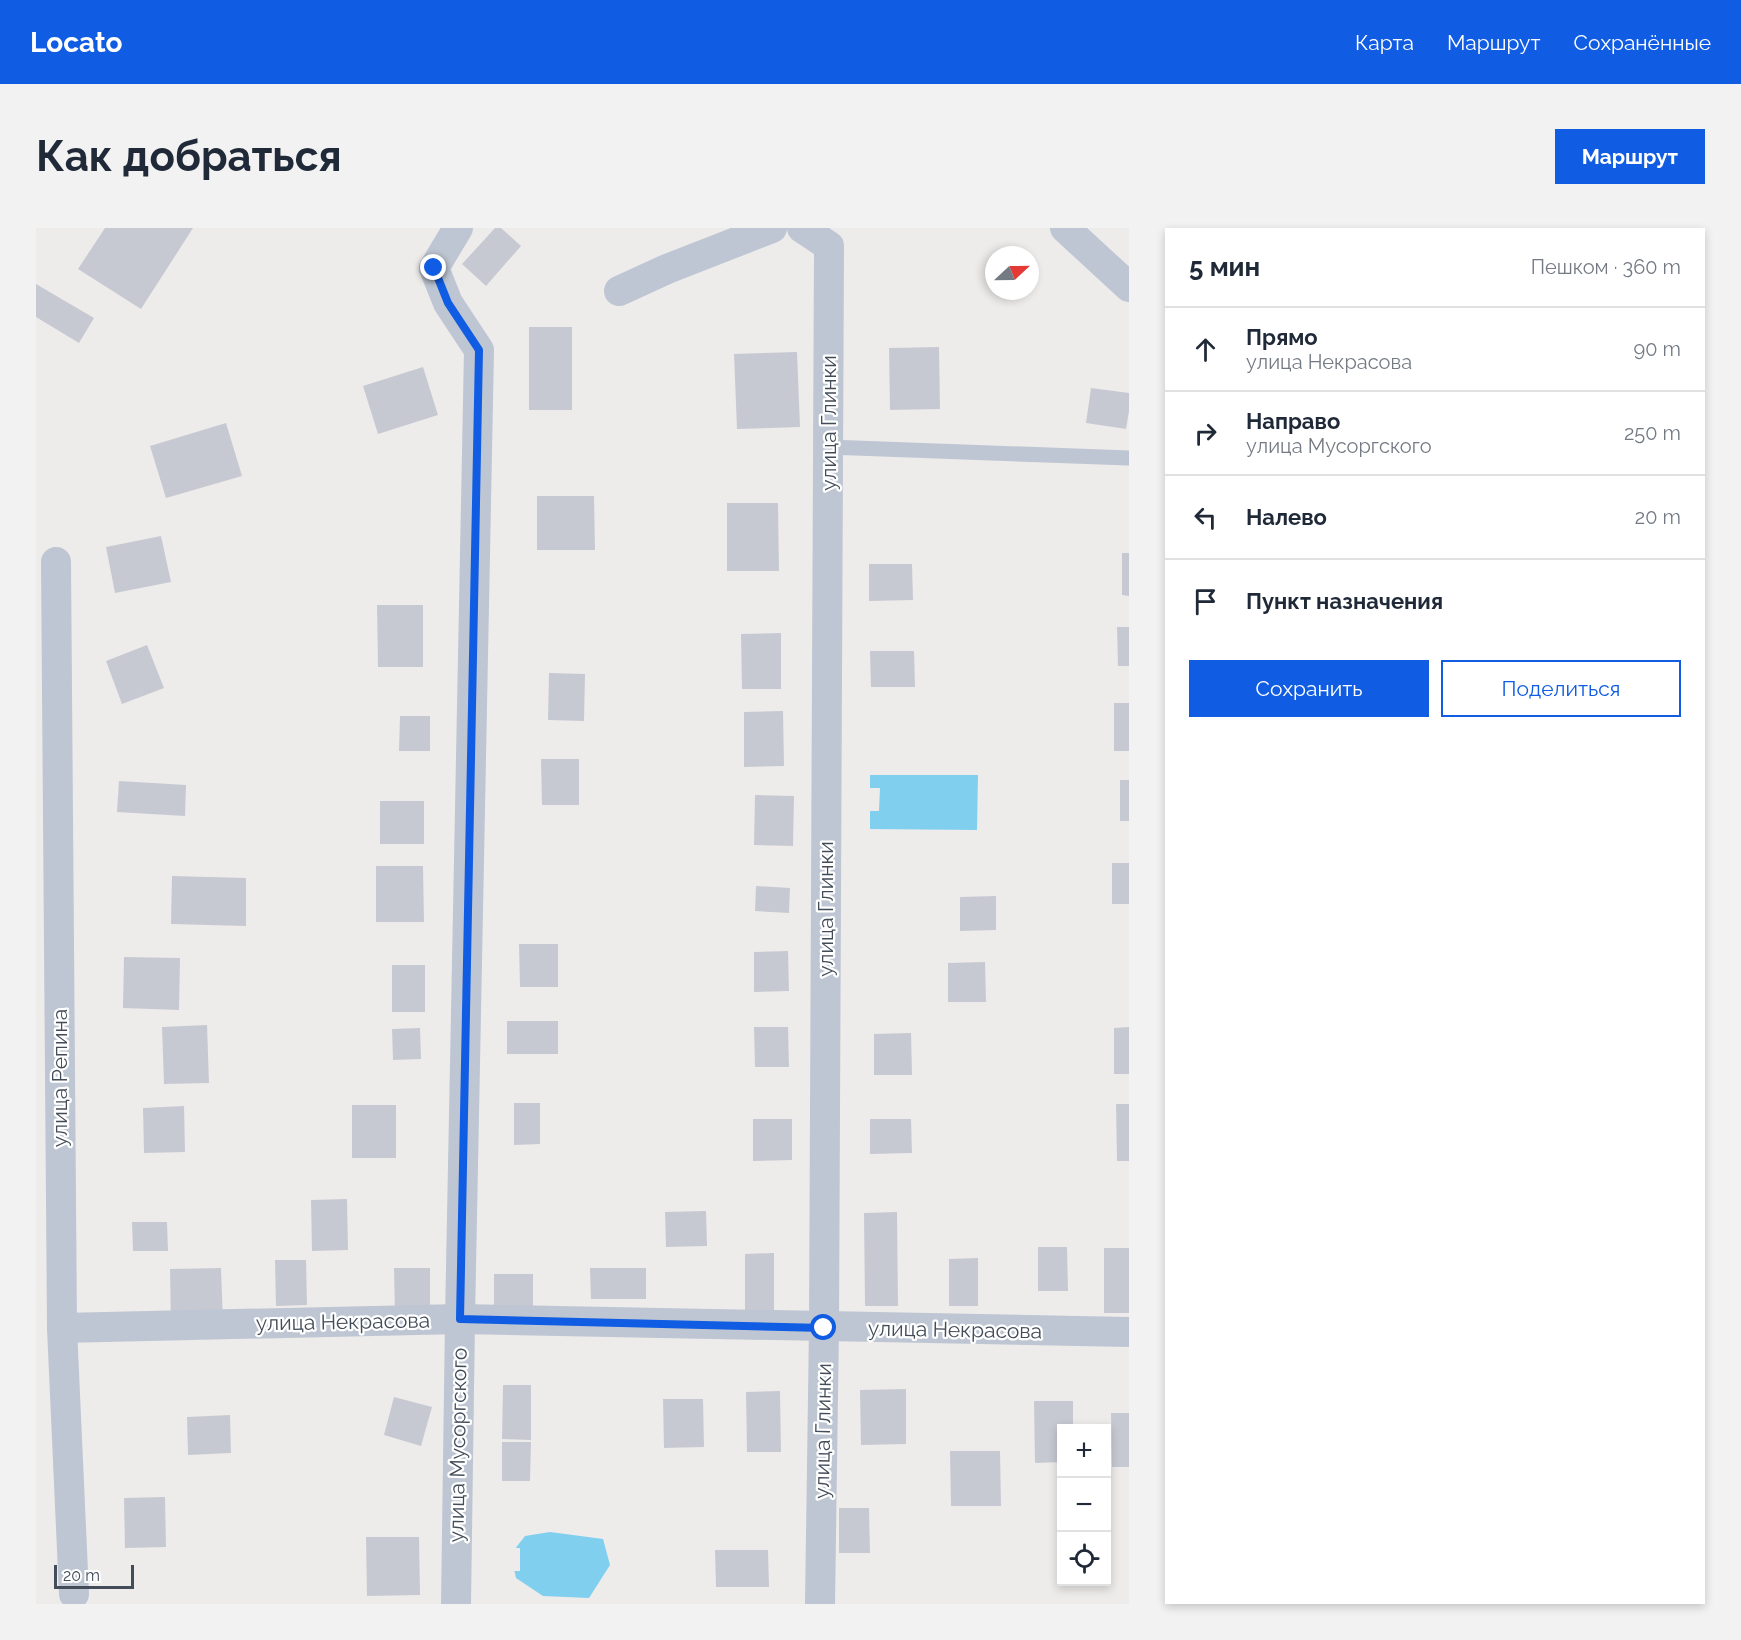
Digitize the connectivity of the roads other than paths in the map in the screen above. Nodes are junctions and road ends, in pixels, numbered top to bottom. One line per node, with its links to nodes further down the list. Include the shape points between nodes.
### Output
1 (458, 228): 10 (street, улица Мусоргского, via 434,268 448,303 479,350)
2 (772, 228): 6 (street)
3 (802, 228): 7 (street, улица Глинки, via 829,246)
4 (1065, 228): 5 (street)
5 (1129, 287)
6 (619, 291)
7 (828, 447): 8 (lane); 12 (street, улица Глинки)
8 (1129, 458)
9 (56, 562): 11 (street, улица Репина)
10 (460, 1319): 11 (street, улица Некрасова); 12 (street, улица Некрасова); 15 (street, улица Мусоргского)
11 (62, 1328): 14 (street, улица Репина)
12 (824, 1328): 13 (street, улица Некрасова); 16 (street, улица Глинки)
13 (1129, 1332)
14 (74, 1594)
15 (456, 1604)
16 (820, 1604)

